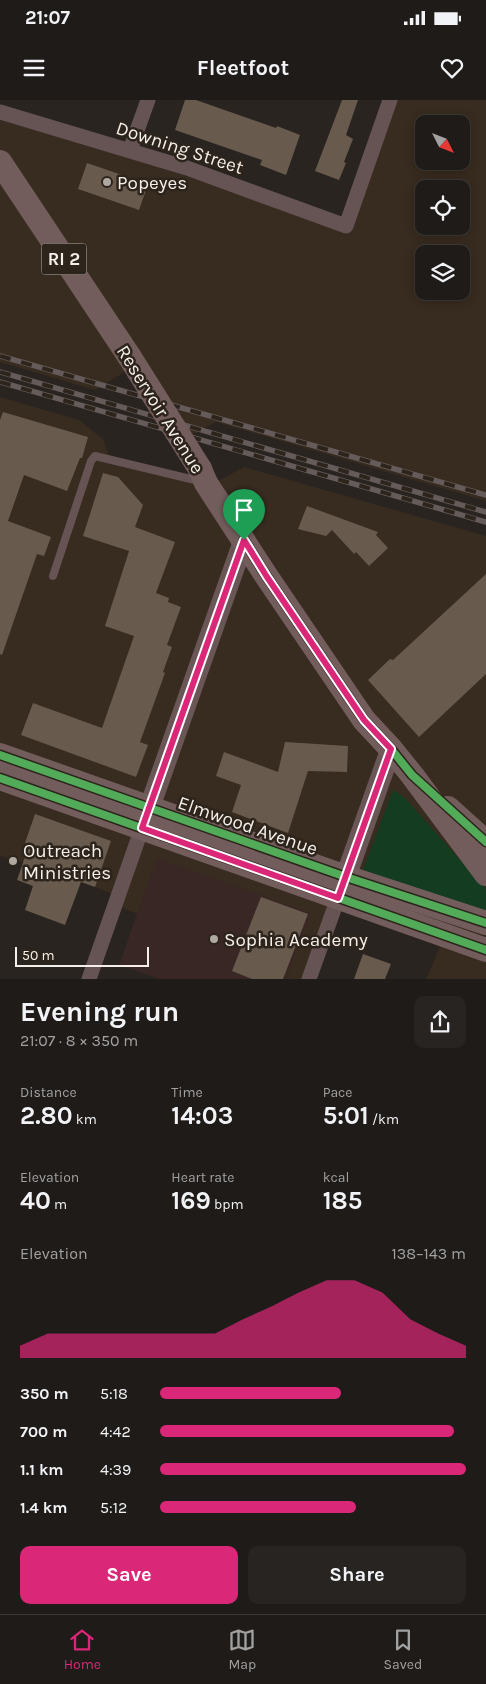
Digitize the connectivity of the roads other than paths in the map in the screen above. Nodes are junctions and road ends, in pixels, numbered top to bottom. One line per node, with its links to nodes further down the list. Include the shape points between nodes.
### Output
1 (148, 100): 4 (street)
2 (390, 100): 4 (street, Downing Street, via 346,226)
3 (0, 112): 4 (street, Downing Street)
4 (130, 150)
5 (0, 162): 6 (main road, Reservoir Avenue / RI 2, bridge)
6 (203, 476): 7 (main road, Reservoir Avenue / RI 2); 8 (lane, via 95,456)
7 (244, 540): 9 (main road, Reservoir Avenue / RI 2, via 364,720); 13 (street)
8 (53, 576)
9 (391, 749): 11 (main road, Reservoir Avenue / RI 2); 16 (street)
10 (0, 755): 13 (main road, Elmwood Avenue)
11 (412, 775): 14 (main road, Reservoir Avenue / RI 2); 15 (main road, Reservoir Avenue / RI 2)
12 (0, 778): 13 (main road, Elmwood Avenue)
13 (146, 818): 16 (main road, Elmwood Avenue); 19 (street)
14 (486, 842)
15 (486, 874)
16 (342, 887): 17 (main road, Elmwood Avenue); 18 (main road, Elmwood Avenue); 20 (street)
17 (486, 923)
18 (486, 950)
19 (89, 979)
20 (310, 979)

